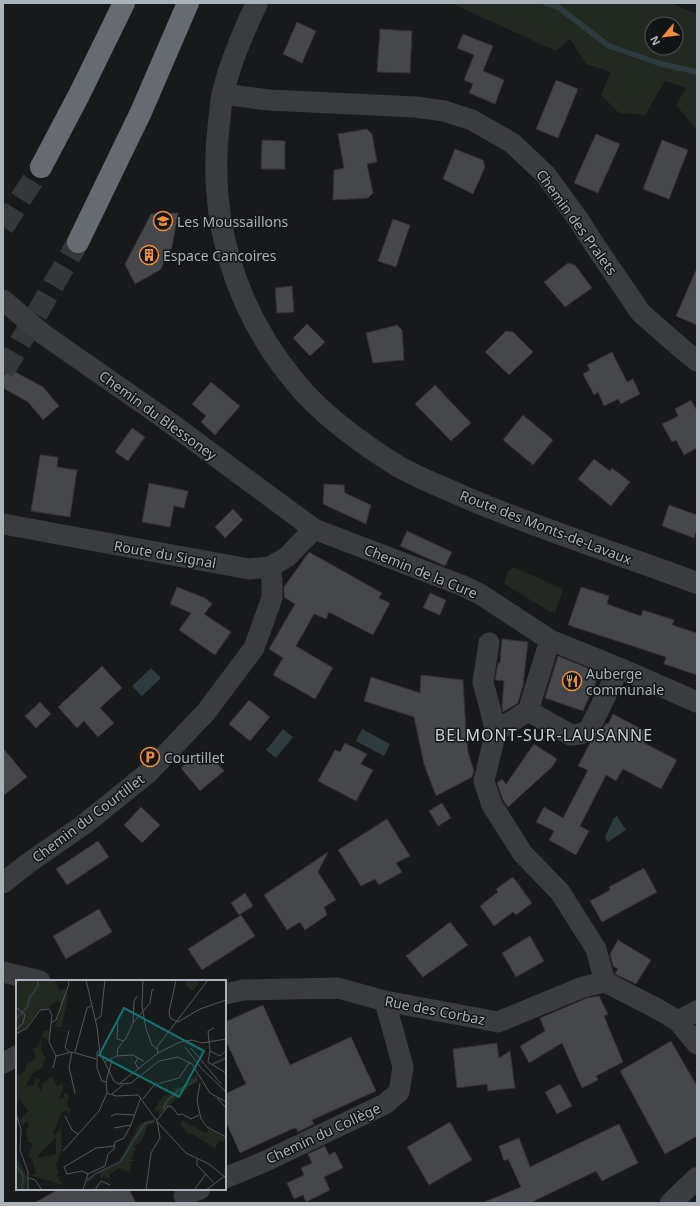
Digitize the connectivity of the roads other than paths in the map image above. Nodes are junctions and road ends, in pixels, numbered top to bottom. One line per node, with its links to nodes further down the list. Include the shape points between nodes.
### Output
1 (124, 3): 5 (highway)
2 (188, 3): 6 (highway, via 141,112)
3 (255, 7): 4 (street, Route des Monts-de-Lavaux, via 234,57)
4 (223, 94): 8 (street, Chemin des Pralets, via 269,100 416,106 472,120 512,143 546,175 642,313); 12 (street, Route des Monts-de-Lavaux, via 216,151 216,189 224,242 247,309 273,353 296,384 328,416 397,466 502,513)
5 (40, 167)
6 (78, 242)
7 (3, 300): 10 (street, Chemin du Blessoney, via 43,334 165,419)
8 (697, 361)
9 (3, 524): 11 (street, Route du Signal, via 249,569)
10 (314, 529): 11 (street, Route du Signal, via 287,557); 13 (street, Chemin de la Cure, via 461,585 480,594)
11 (270, 567): 19 (street, Chemin du Courtillet, via 272,598 254,648 206,712 149,772 102,811)
12 (697, 583)
13 (550, 640): 15 (street, Chemin de la Cure); 17 (street)
14 (489, 643): 18 (street, via 483,682)
15 (619, 668): 16 (street, Chemin de la Cure); 17 (street, via 589,730 571,735)
16 (697, 702)
17 (528, 711): 18 (street)
18 (496, 731): 22 (street, via 484,781 492,805 523,854 560,892 596,949)
19 (3, 883)
20 (3, 972): 21 (street)
21 (36, 980)
22 (606, 982): 24 (street, Rue des Corbaz, via 583,987 498,1022); 26 (street)
23 (226, 994): 24 (street, Rue des Corbaz, via 243,990 338,988)
24 (385, 1001): 30 (street, Chemin du Collège, via 403,1067 399,1092 385,1104)
25 (697, 1011): 26 (street)
26 (678, 1021): 27 (street)
27 (697, 1044)
28 (16, 1056): 29 (street)
29 (3, 1063)
30 (226, 1178)
31 (697, 1178): 32 (street)
32 (671, 1203)

